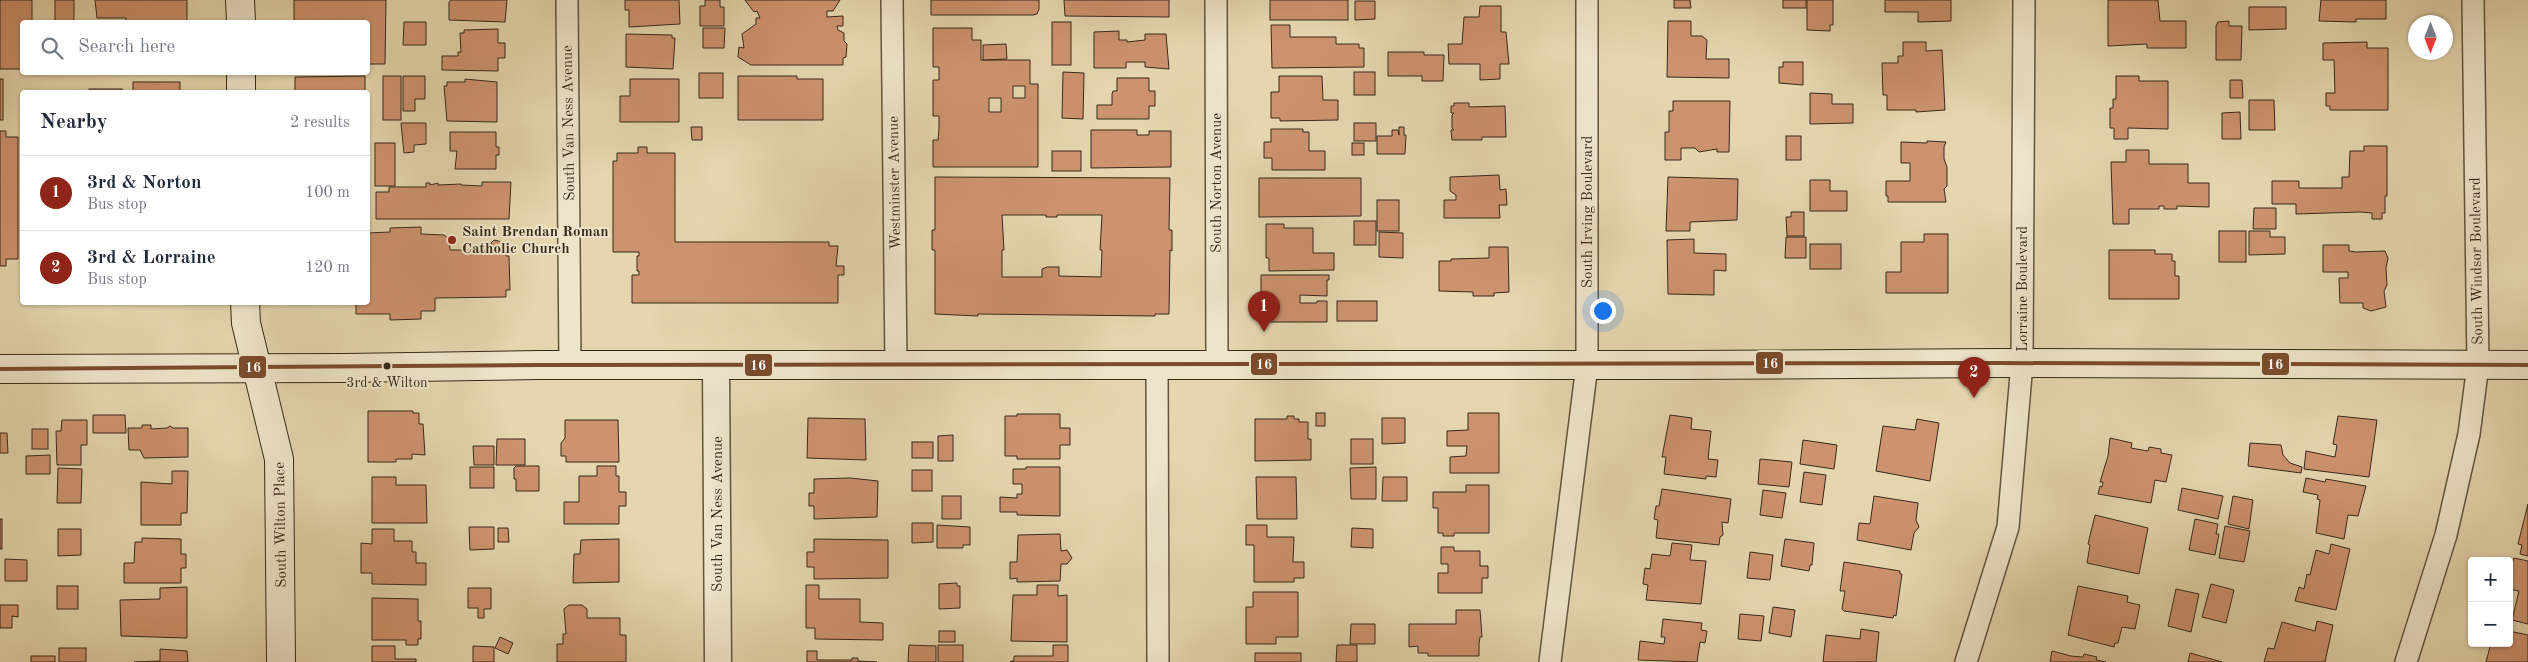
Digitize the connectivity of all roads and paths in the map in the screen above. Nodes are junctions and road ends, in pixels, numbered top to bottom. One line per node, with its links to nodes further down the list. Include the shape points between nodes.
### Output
1 (240, 0): 8 (main road)
2 (566, 0): 14 (street, South Van Ness Avenue)
3 (892, 0): 16 (street, Westminster Avenue)
4 (1216, 0): 18 (street, South Norton Avenue)
5 (1587, 0): 19 (street, South Irving Boulevard)
6 (2024, 0): 12 (street, Lorraine Boulevard)
7 (2473, 0): 20 (street, South Windsor Boulevard)
8 (241, 20)
9 (241, 75): 10 (main road)
10 (241, 90)
11 (245, 305): 21 (main road, South Wilton Place, via 246,323)
12 (2022, 363): 19 (main road); 20 (main road); 27 (street, Lorraine Boulevard, via 2008,527)
13 (2528, 365): 20 (main road)
14 (570, 366): 15 (main road); 21 (main road)
15 (716, 366): 16 (main road); 24 (street, South Van Ness Avenue)
16 (896, 366): 17 (main road)
17 (1157, 366): 18 (main road); 25 (street)
18 (1217, 366): 19 (main road)
19 (1587, 366): 26 (street, South Irving Boulevard)
20 (2478, 366): 28 (street, South Windsor Boulevard, via 2469,434 2446,535)
21 (258, 368): 22 (main road); 23 (main road, South Wilton Place, via 279,459)
22 (0, 369)
23 (281, 662)
24 (718, 662)
25 (1158, 662)
26 (1550, 662)
27 (1966, 662)
28 (2406, 662)

